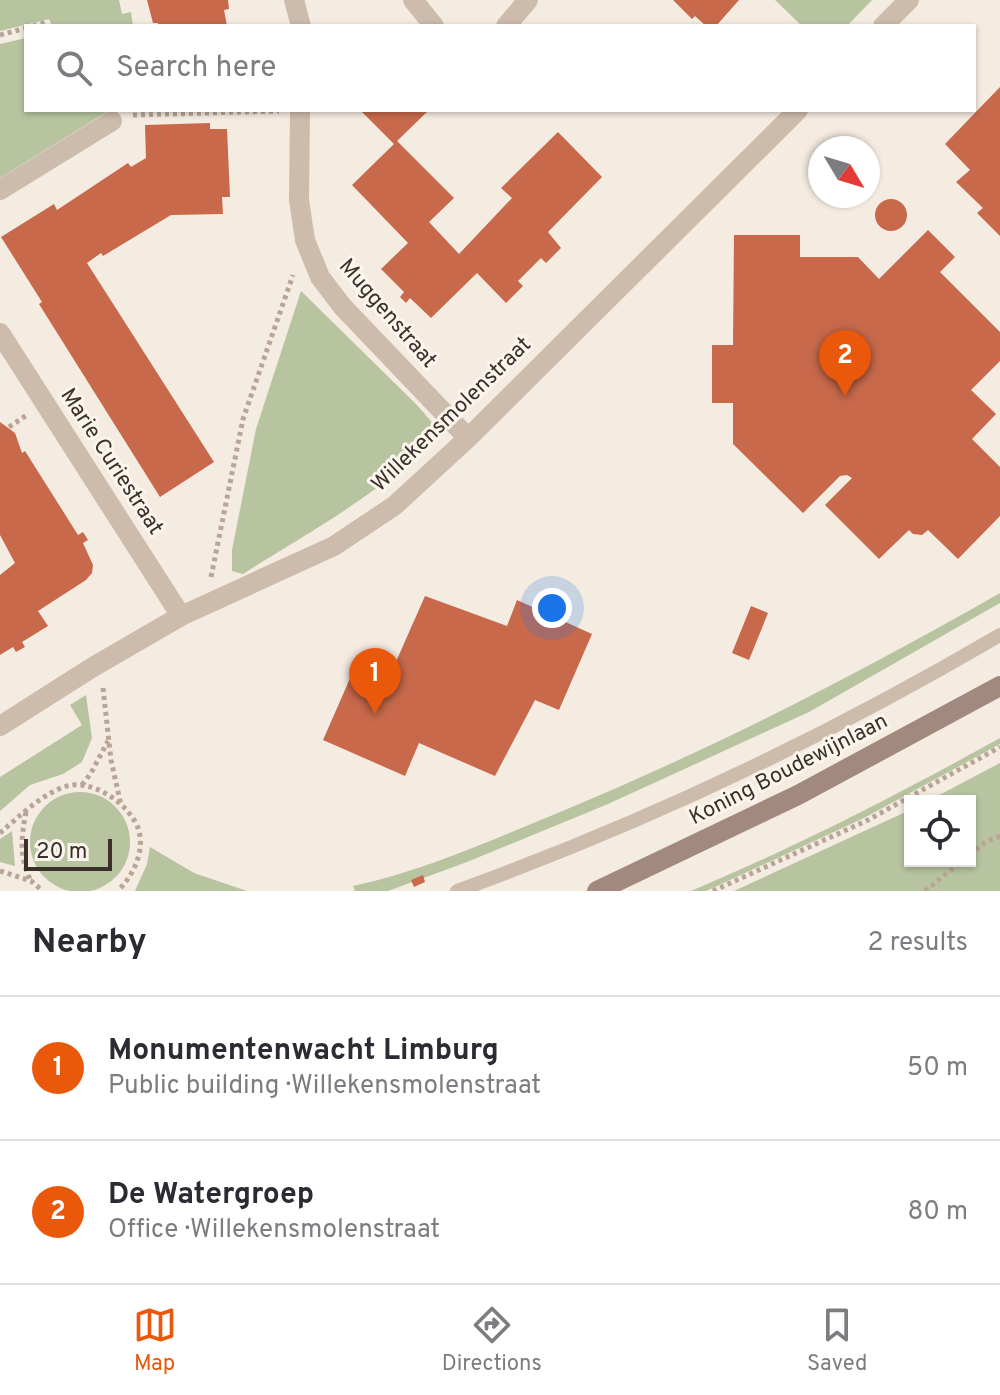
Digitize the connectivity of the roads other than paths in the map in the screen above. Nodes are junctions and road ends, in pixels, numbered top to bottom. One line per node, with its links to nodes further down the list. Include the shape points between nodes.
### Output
1 (294, 0): 5 (street)
2 (413, 0): 6 (street)
3 (528, 0): 7 (street)
4 (909, 0): 8 (street)
5 (300, 24)
6 (432, 24)
7 (508, 24)
8 (885, 24)
9 (300, 112): 14 (street, Muggenstraat, via 299,200 305,240 320,277)
10 (796, 112): 14 (street, Willekensmolenstraat)
11 (112, 121): 12 (street)
12 (0, 190)
13 (0, 333): 15 (street, Marie Curiestraat)
14 (468, 438): 15 (street, Willekensmolenstraat, via 364,528)
15 (181, 616): 18 (street, Willekensmolenstraat)
16 (1000, 635): 19 (lane, via 757,764 545,859)
17 (1000, 686): 20 (main road, Koning Boudewijnlaan, via 798,795)
18 (0, 726)
19 (457, 891)
20 (597, 891)

